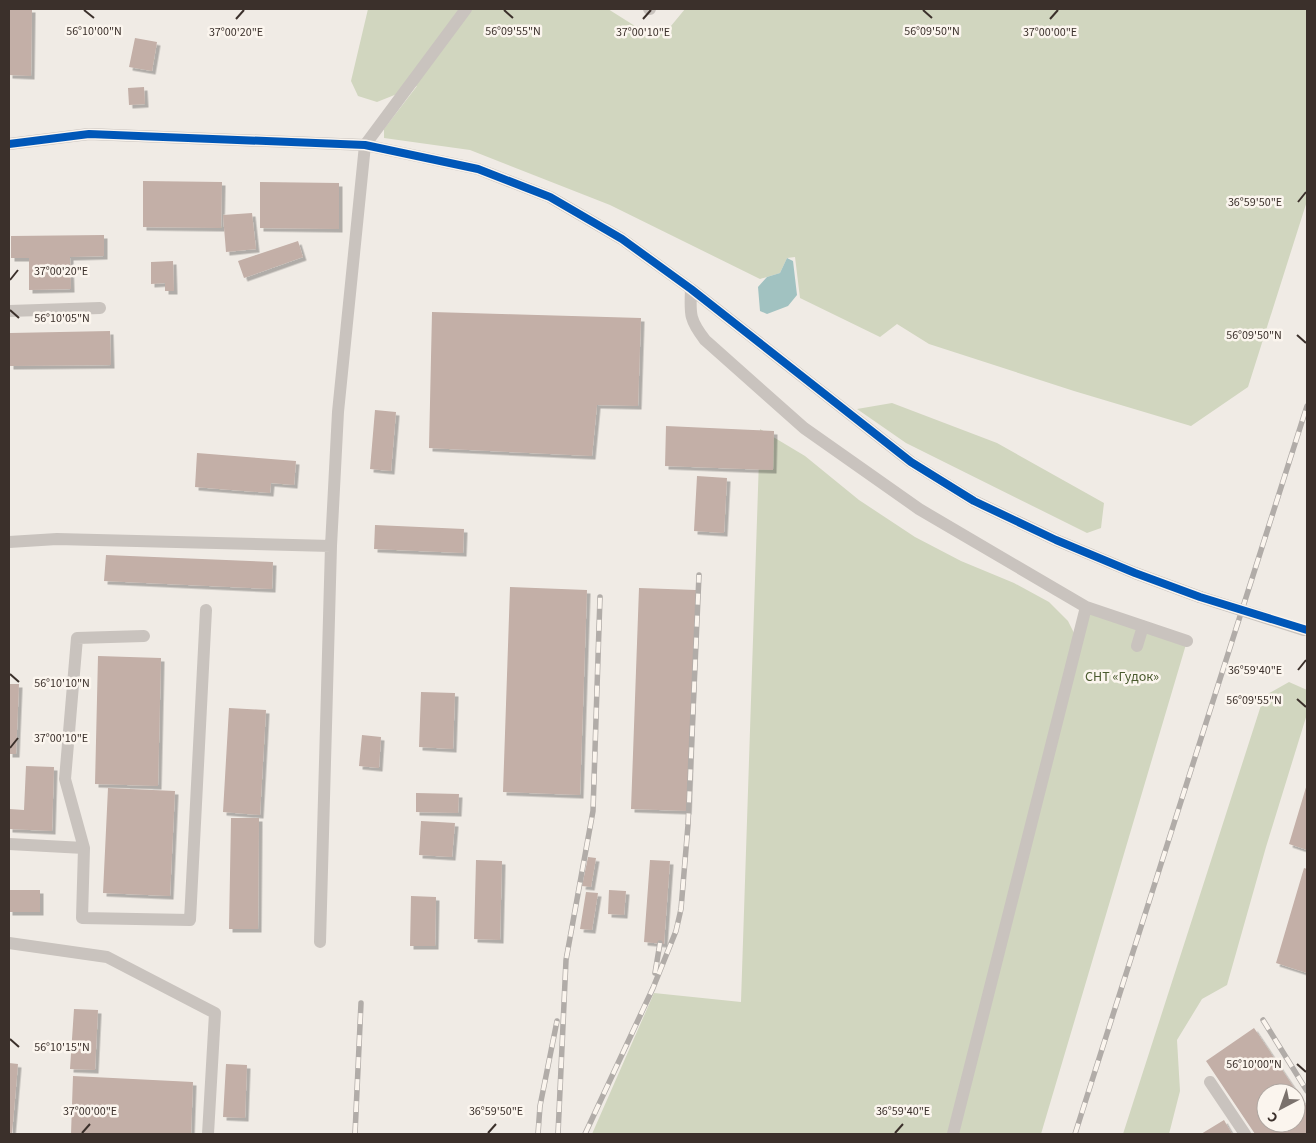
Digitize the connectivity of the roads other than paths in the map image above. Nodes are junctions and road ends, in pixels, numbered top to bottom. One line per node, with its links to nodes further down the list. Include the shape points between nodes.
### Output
1 (466, 9): 3 (street)
2 (9, 144): 3 (street, via 89,134)
3 (365, 145): 4 (street, via 478,169 550,196 622,239); 8 (street, via 338,412)
4 (691, 289): 9 (street, via 690,314 694,326 705,340 804,428 919,509); 12 (street, bridge, via 911,462 974,501 1135,573)
5 (100, 308): 6 (street)
6 (9, 311)
7 (9, 542): 8 (street, via 57,539)
8 (331, 546): 18 (street)
9 (1086, 607): 11 (street); 22 (street)
10 (206, 610): 17 (street, via 190,920 82,918)
11 (1143, 626): 14 (street); 15 (street)
12 (1306, 630)
13 (144, 636): 17 (street, via 77,638 65,779)
14 (1187, 641)
15 (1137, 646)
16 (9, 844): 17 (street)
17 (84, 848)
18 (320, 942)
19 (9, 943): 21 (street, via 107,957 214,1013)
20 (1210, 1082): 23 (street)
21 (208, 1134)
22 (953, 1134)
23 (1245, 1134)

